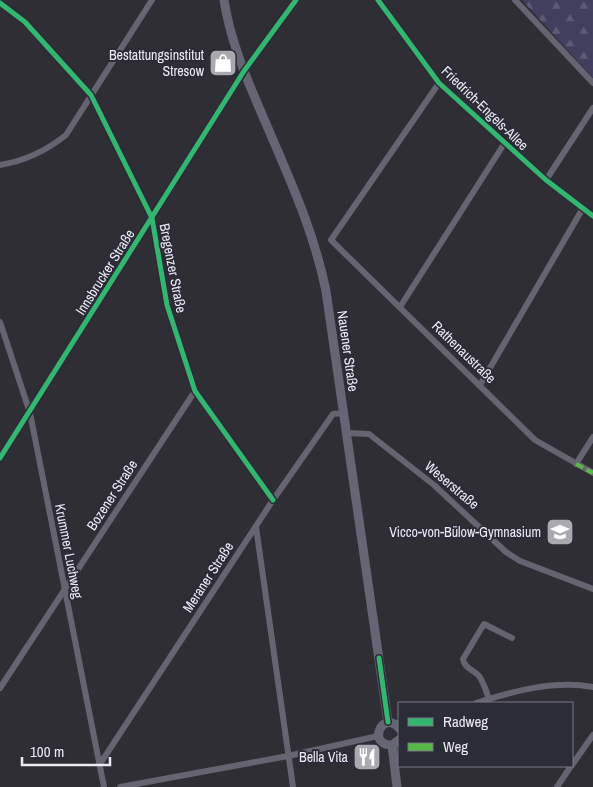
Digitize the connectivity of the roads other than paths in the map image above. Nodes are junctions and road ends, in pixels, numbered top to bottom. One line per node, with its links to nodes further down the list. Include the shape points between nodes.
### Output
1 (152, 0): 10 (street)
2 (224, 0): 7 (main road, Nauener Straße, via 230,34)
3 (296, 0): 7 (street, Innsbrucker Straße)
4 (378, 0): 9 (street, Friedrich-Engels-Allee)
5 (515, 0): 8 (street)
6 (0, 4): 10 (street, Bregenzer Straße, via 25,22)
7 (244, 71): 17 (street, Innsbrucker Straße); 22 (main road, Nauener Straße, via 318,251)
8 (593, 82)
9 (439, 83): 12 (street, Friedrich-Engels-Allee); 18 (street, Rathenaustraße, via 331,240)
10 (91, 96): 13 (street, via 66,135 49,148 18,162); 17 (street, Bregenzer Straße)
11 (593, 108): 14 (street)
12 (504, 144): 14 (street, Friedrich-Engels-Allee); 18 (street)
13 (0, 165)
14 (546, 180): 15 (street, Friedrich-Engels-Allee)
15 (583, 208): 16 (street, Friedrich-Engels-Allee); 20 (street)
16 (593, 216)
17 (152, 218): 21 (street, Bregenzer Straße, via 167,305); 23 (street, Innsbrucker Straße)
18 (400, 307): 20 (street, Rathenaustraße)
19 (0, 322): 23 (street, Krummer Luchweg)
20 (480, 385): 27 (street, Rathenaustraße, via 535,440)
21 (195, 391): 29 (street, Bregenzer Straße); 32 (street, Bozener Straße)
22 (343, 412): 24 (main road, Nauener Straße); 29 (street, Meraner Straße, via 333,414)
23 (30, 413): 26 (street, Innsbrucker Straße); 32 (street, Krummer Luchweg)
24 (346, 433): 31 (street, Weserstraße, via 369,434 440,490 506,552 520,561); 38 (main road, Nauener Straße)
25 (593, 437): 27 (street)
26 (0, 458)
27 (576, 464): 28 (street, Rathenaustraße)
28 (593, 473)
29 (273, 500): 30 (street, Meraner Straße)
30 (256, 527): 43 (street); 44 (street, Meraner Straße)
31 (593, 589)
32 (64, 590): 35 (street, Bozener Straße); 44 (street, Krummer Luchweg)
33 (512, 638): 36 (street, via 484,624 463,659 484,684)
34 (593, 687): 36 (street, via 536,687)
35 (0, 688)
36 (489, 699): 37 (street)
37 (479, 702)
38 (388, 722): 39 (main road); 41 (main road, via 381,726)
39 (398, 727)
40 (593, 735): 45 (street)
41 (378, 736): 42 (main road, via 382,742); 43 (street)
42 (395, 742): 51 (main road)
43 (288, 756): 49 (street); 50 (street)
44 (100, 764): 48 (street, Krummer Luchweg)
45 (573, 765)
46 (571, 767): 47 (street)
47 (558, 786)
48 (104, 787)
49 (120, 787)
50 (293, 787)
51 (397, 787)

